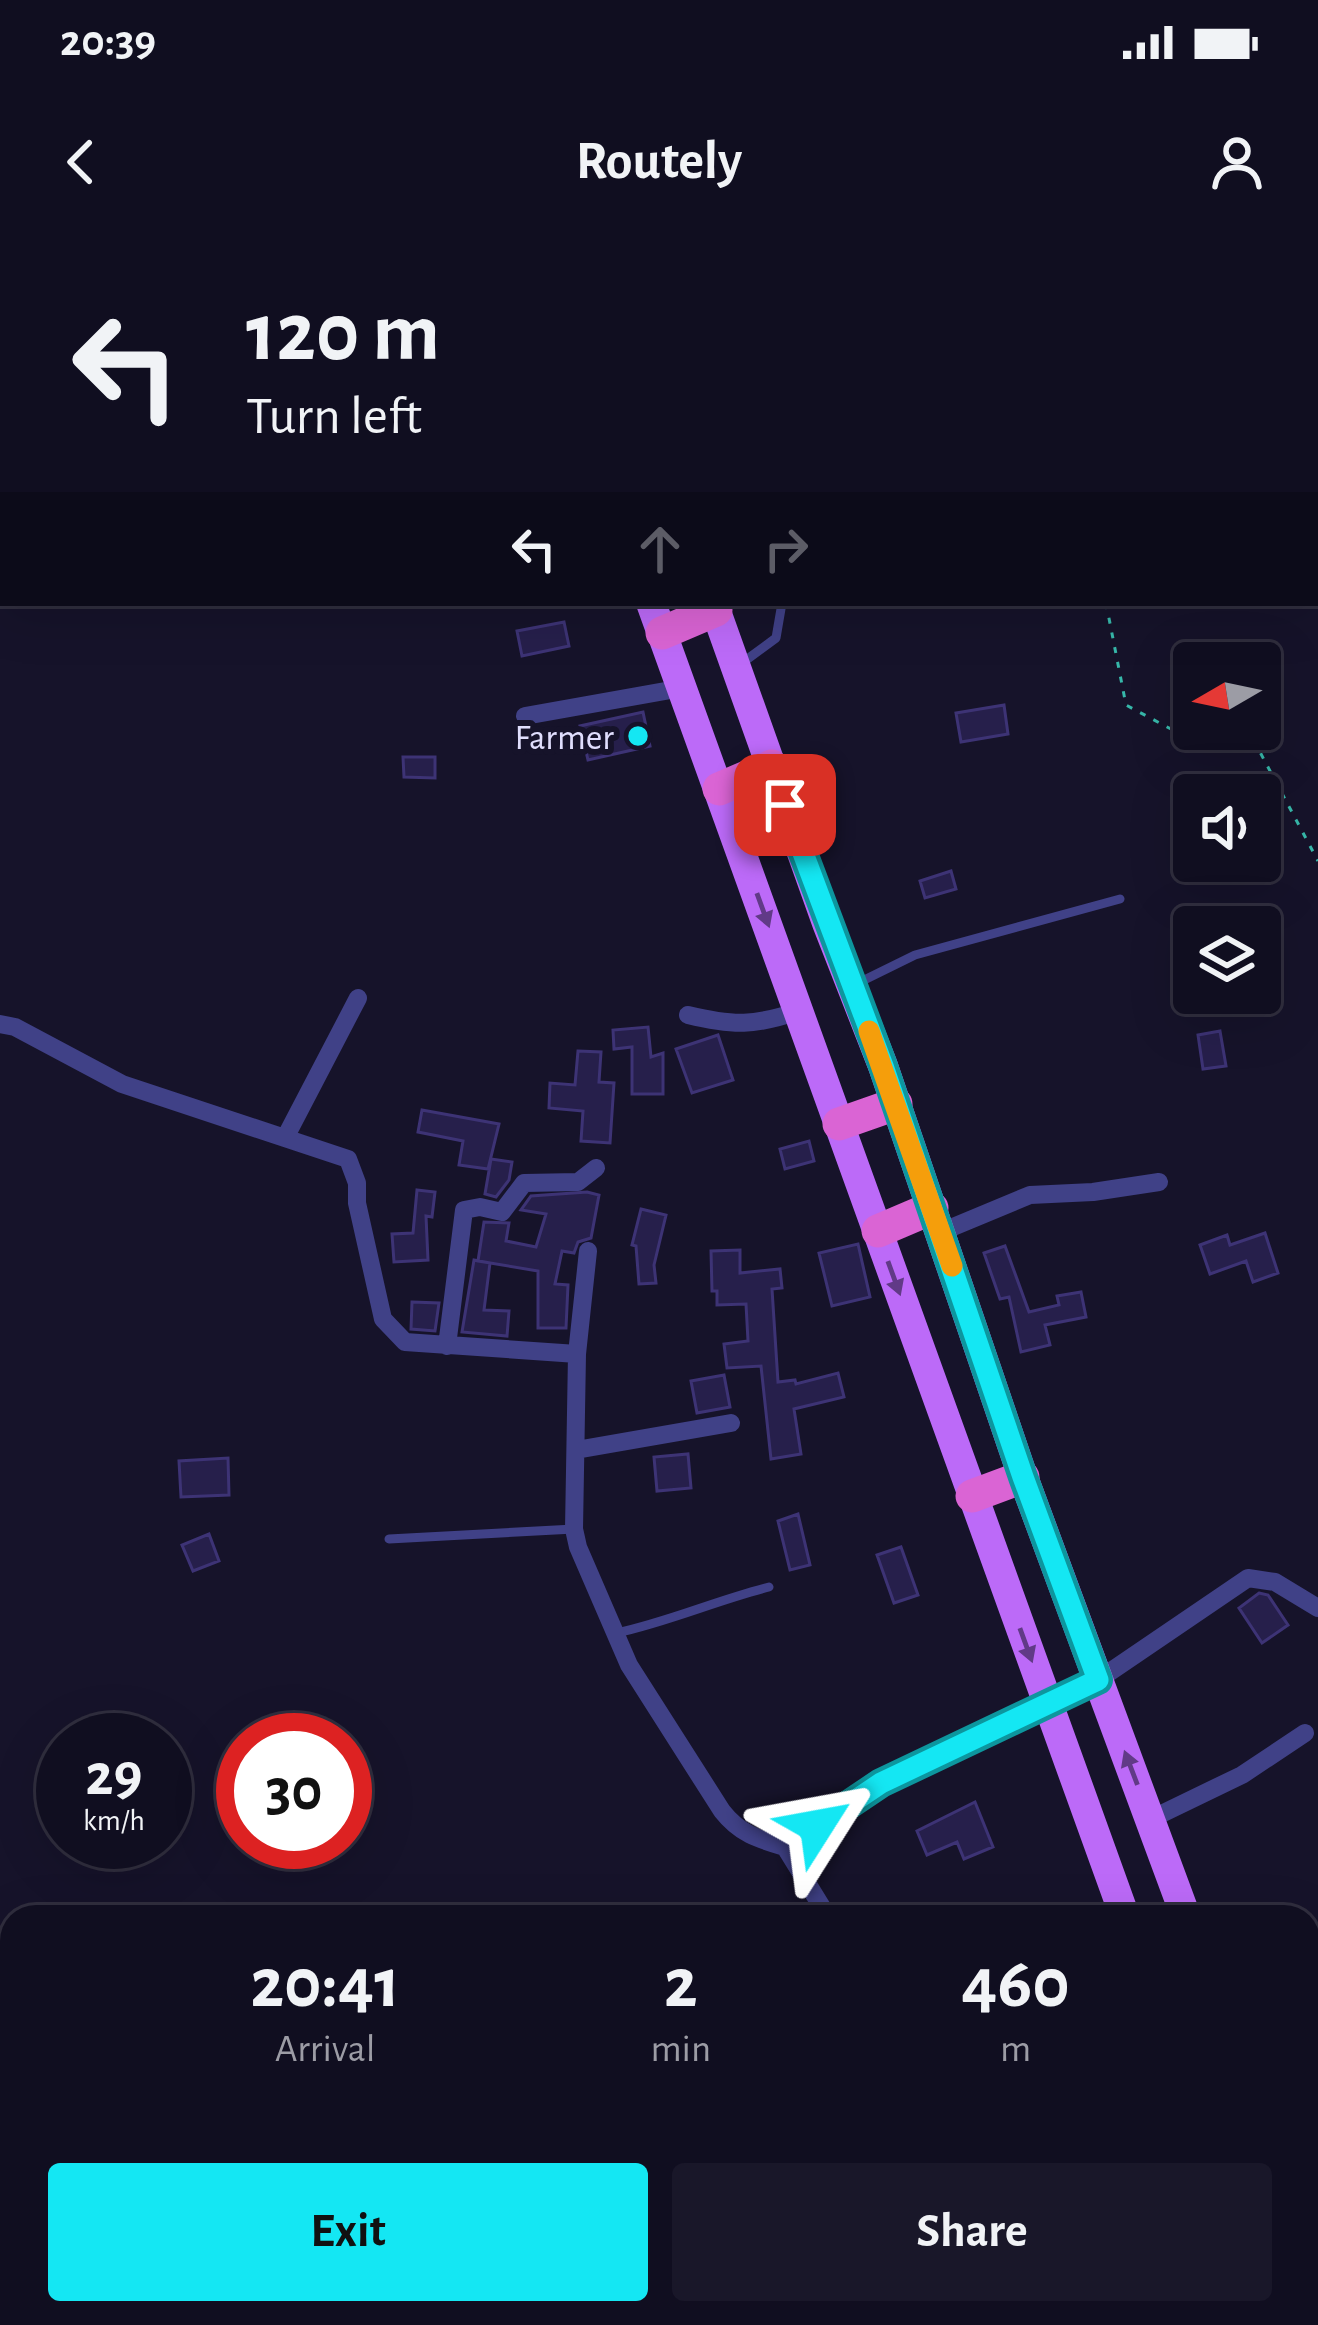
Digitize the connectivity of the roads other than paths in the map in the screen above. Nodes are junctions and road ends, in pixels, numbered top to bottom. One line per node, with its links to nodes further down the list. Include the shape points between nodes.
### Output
1 (781, 606): 4 (lane, via 776,638)
2 (714, 607): 3 (highway); 4 (main road)
3 (657, 618): 5 (main road)
4 (736, 667): 7 (main road)
5 (682, 688): 6 (street); 8 (main road)
6 (525, 716)
7 (772, 766): 8 (highway); 10 (main road)
8 (719, 789): 12 (main road, one-way to 12)
9 (1120, 899): 10 (lane, via 915,955)
10 (851, 986): 15 (main road)
11 (358, 998): 17 (street)
12 (799, 1011): 13 (street, via 735,1026); 16 (main road)
13 (688, 1015)
14 (0, 1024): 17 (street, via 122,1084)
15 (896, 1104): 16 (highway); 20 (main road)
16 (839, 1124): 21 (main road)
17 (285, 1138): 23 (street, via 352,1163 383,1319 405,1342)
18 (596, 1168): 23 (street, via 578,1182 524,1183 502,1212 464,1210)
19 (1159, 1182): 20 (street, via 1030,1195)
20 (936, 1220): 21 (highway); 27 (main road)
21 (878, 1231): 28 (main road, one-way to 28)
22 (588, 1251): 24 (street)
23 (447, 1346): 24 (street)
24 (577, 1354): 26 (street)
25 (731, 1423): 26 (street)
26 (576, 1450): 29 (street)
27 (1023, 1477): 28 (highway); 34 (main road)
28 (972, 1496): 35 (main road, one-way to 35)
29 (574, 1529): 30 (lane); 33 (street)
30 (388, 1539)
31 (769, 1587): 33 (lane)
32 (1318, 1608): 34 (street, via 1275,1582 1248,1578)
33 (616, 1633): 38 (street, via 659,1715 735,1828)
34 (1098, 1680): 35 (street); 37 (main road, one-way to 34)
35 (1046, 1701): 38 (street, via 881,1783); 40 (main road)
36 (1305, 1733): 37 (street)
37 (1151, 1819): 41 (main road)
38 (785, 1847): 39 (street)
39 (821, 1905)
40 (1121, 1905)
41 (1182, 1905)

